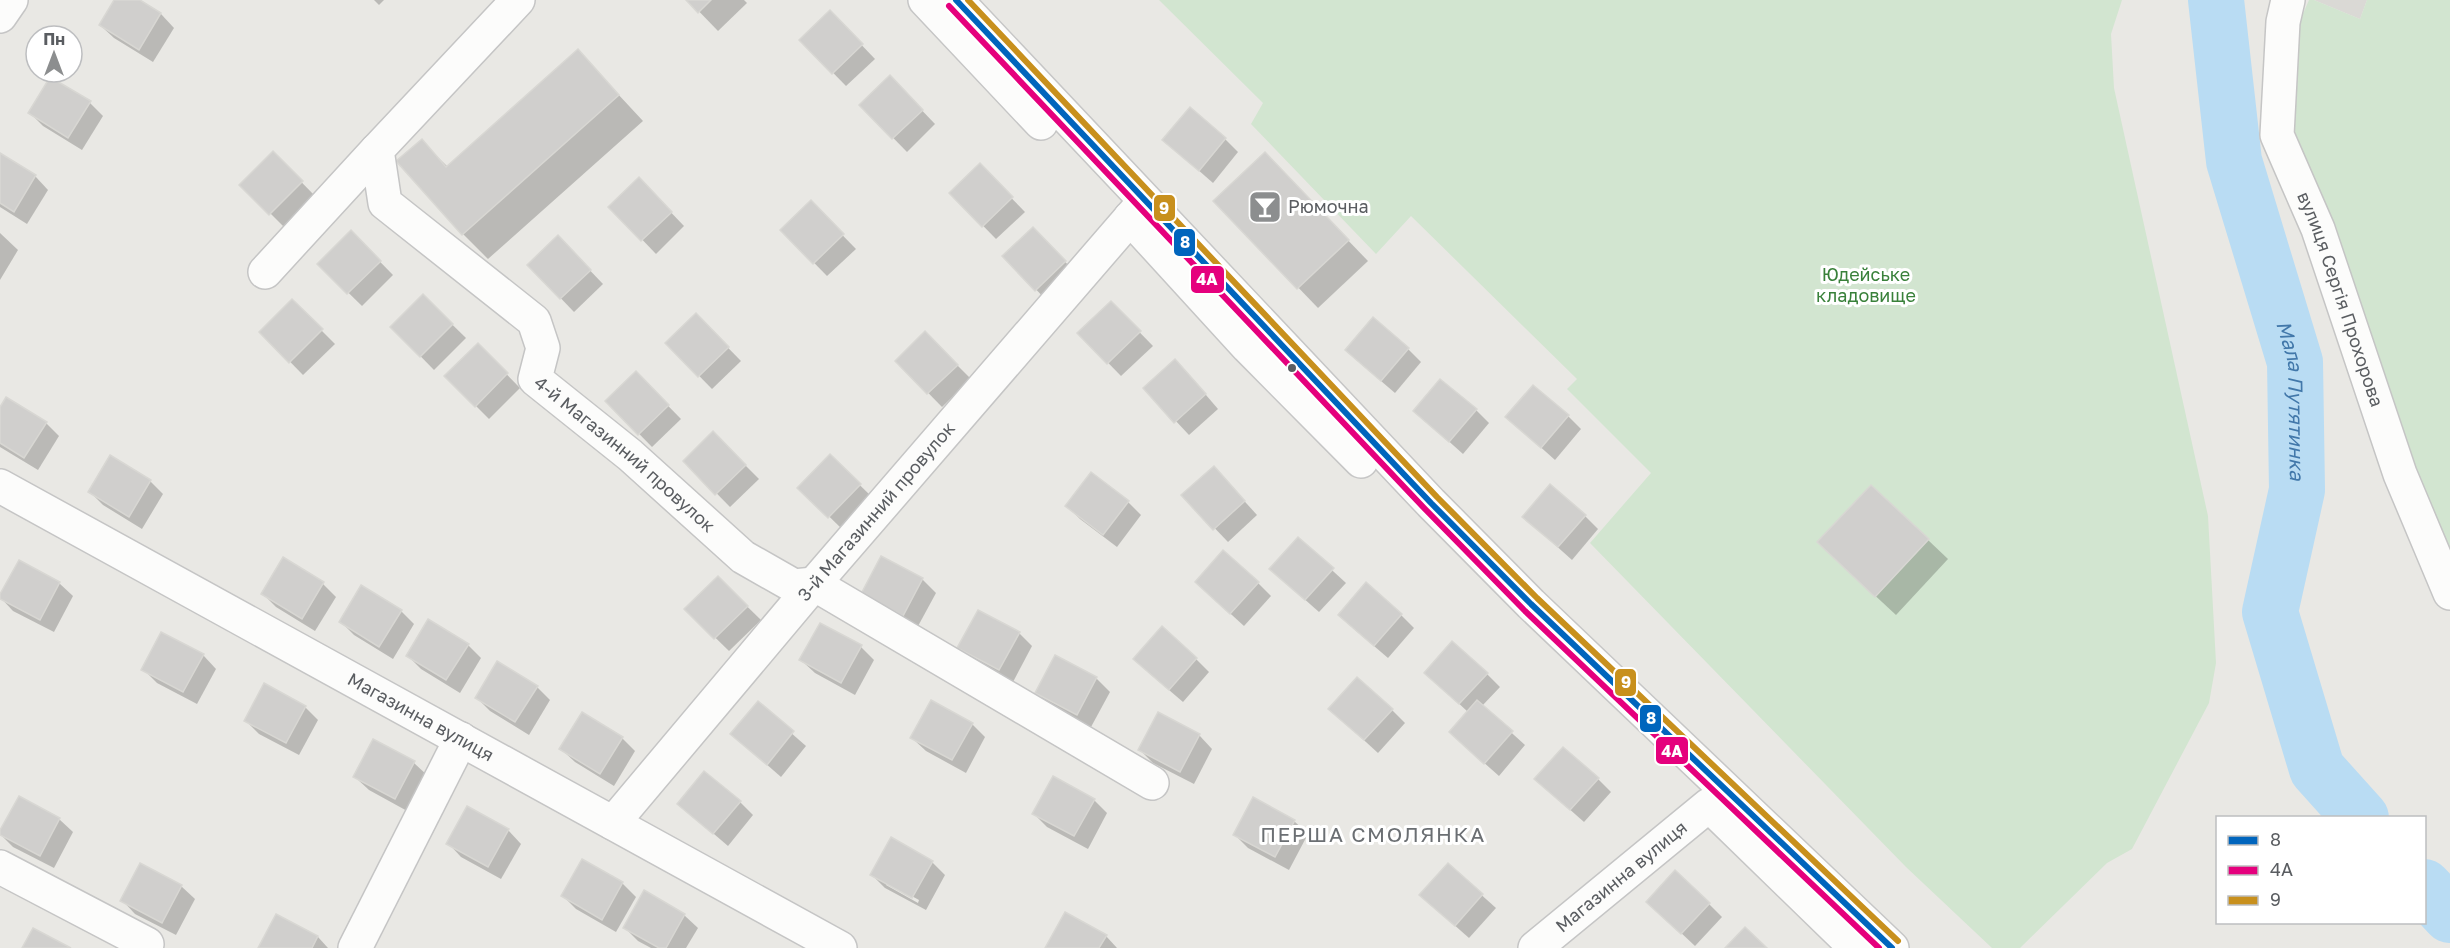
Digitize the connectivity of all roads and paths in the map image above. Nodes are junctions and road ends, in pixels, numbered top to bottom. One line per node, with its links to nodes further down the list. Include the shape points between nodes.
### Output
1 (11, 0): 6 (street)
2 (518, 0): 7 (street)
3 (925, 0): 8 (street)
4 (956, 0): 8 (street)
5 (2288, 0): 12 (street, вулиця Сергія Прохорова, via 2283,22 2277,135 2318,229 2400,474)
6 (0, 16)
7 (377, 150): 9 (street); 11 (street, 4-й Магазинний провулок, via 385,203 534,321 543,348 535,379 630,455 743,557 795,586)
8 (1137, 210): 11 (street, 3-й Магазинний провулок); 15 (street, via 1292,392); 23 (street, via 1531,604)
9 (265, 272)
10 (0, 486): 13 (street, Магазинна вулиця)
11 (814, 584): 14 (street, 4-й Магазинний провулок); 16 (street, 3-й Магазинний провулок)
12 (2450, 592)
13 (461, 739): 16 (street, Магазинна вулиця); 19 (street)
14 (1152, 783)
15 (1709, 805): 21 (street, Магазинна вулиця); 22 (street)
16 (613, 823): 20 (street, Магазинна вулиця)
17 (0, 867): 18 (street)
18 (147, 944)
19 (355, 948)
20 (840, 948)
21 (1535, 948)
22 (1856, 948)
23 (1892, 948)

